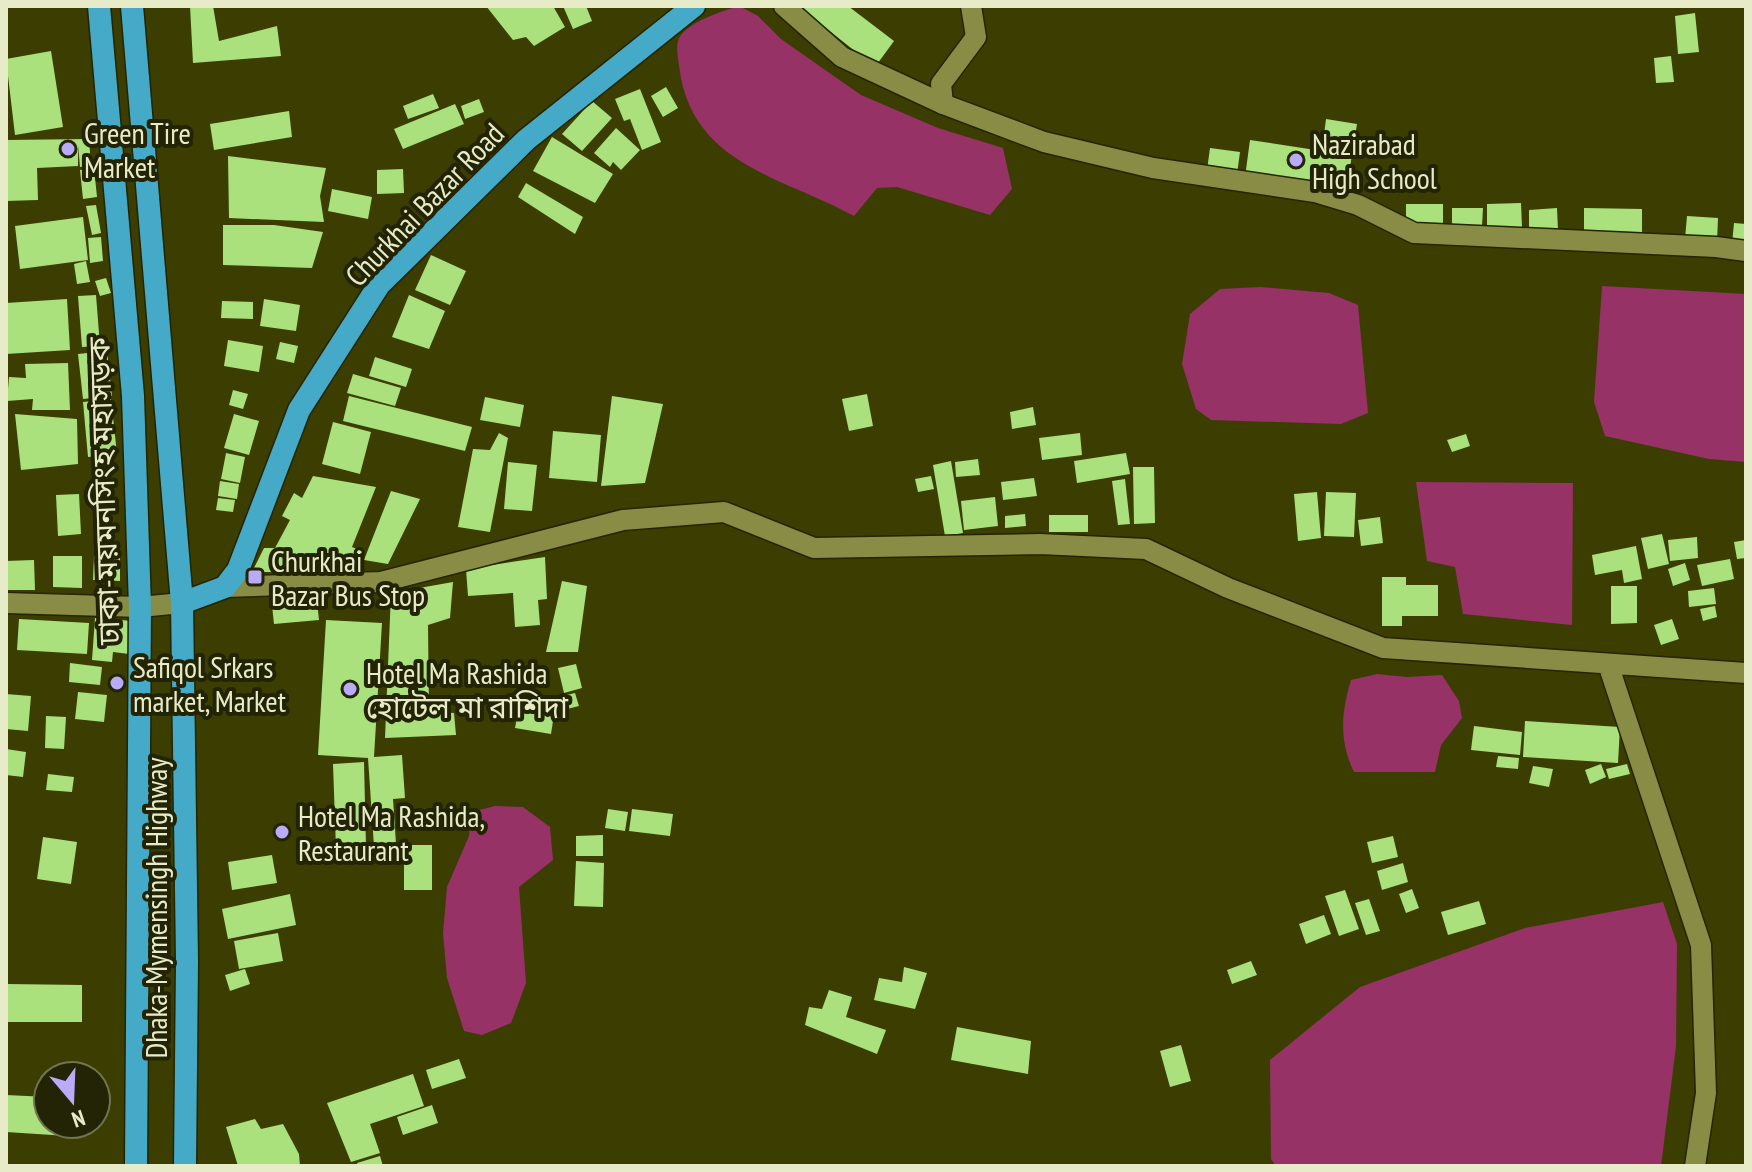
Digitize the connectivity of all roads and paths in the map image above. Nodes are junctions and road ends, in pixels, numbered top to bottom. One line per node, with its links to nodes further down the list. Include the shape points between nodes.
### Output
1 (99, 6): 11 (highway, ঢাকা-ময়মনসিংহ মহাসড়ক, via 133,396)
2 (132, 6): 10 (highway, ঢাকা-ময়মনসিংহ মহাসড়ক)
3 (694, 6): 8 (highway, Churkhai Bazar Road, via 526,140 379,285 299,410 245,556)
4 (784, 6): 6 (street, via 842,57)
5 (971, 6): 6 (street, via 976,37 941,84)
6 (943, 104): 7 (street, via 1058,146 1153,168 1315,192 1358,205 1414,233)
7 (1746, 251)
8 (225, 587): 10 (highway); 12 (street, via 381,582 623,520 724,512 814,548 1040,544 1146,549 1228,588 1383,648)
9 (6, 603): 11 (street)
10 (182, 603): 11 (street); 15 (highway, Dhaka-Mymensingh Highway)
11 (140, 607): 14 (highway, ঢাকা-ময়মনসিংহ মহাসড়ক)
12 (1608, 664): 13 (street); 16 (street, via 1701,945 1706,1093)
13 (1746, 673)
14 (136, 1166)
15 (185, 1166)
16 (1695, 1166)

